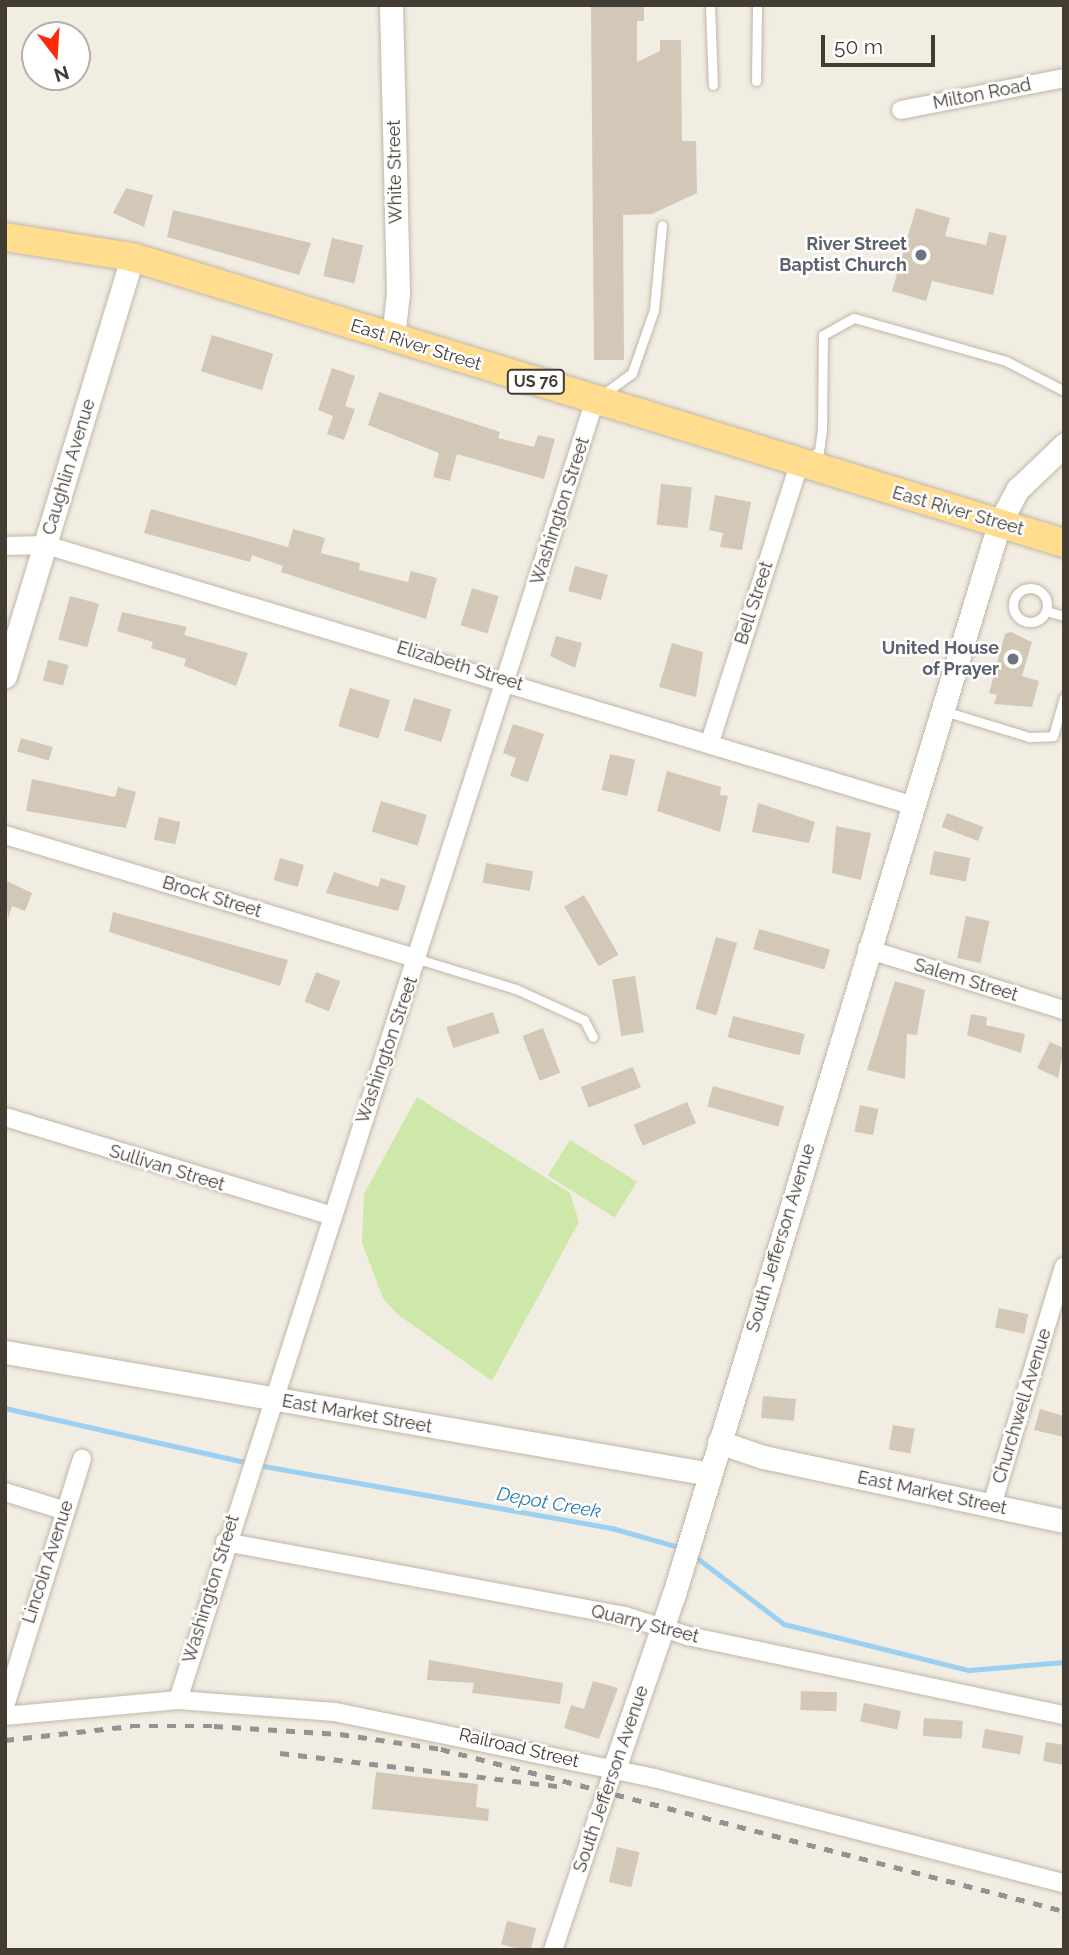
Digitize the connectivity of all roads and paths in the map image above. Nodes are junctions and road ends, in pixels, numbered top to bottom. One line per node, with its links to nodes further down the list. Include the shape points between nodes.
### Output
1 (391, 5): 11 (street, White Street, via 398,293)
2 (710, 5): 6 (lane)
3 (757, 5): 5 (lane)
4 (1064, 78): 7 (street, Milton Road)
5 (756, 80)
6 (713, 85)
7 (901, 110)
8 (662, 225): 13 (lane, via 654,310 632,373)
9 (5, 237): 10 (main road, East River Street / US 76)
10 (132, 257): 11 (main road, East River Street / US 76); 18 (street, Caughlin Avenue)
11 (393, 338): 13 (main road, East River Street / US 76)
12 (1064, 391): 15 (lane, via 1006,361 854,318 823,335 819,451)
13 (595, 400): 15 (main road, East River Street / US 76); 23 (street, Washington Street)
14 (1064, 445): 16 (street, South Jefferson Avenue, via 1018,489)
15 (799, 464): 16 (main road, East River Street / US 76); 26 (street, Bell Street)
16 (999, 524): 17 (main road, East River Street / US 76); 25 (street, South Jefferson Avenue)
17 (1064, 543)
18 (46, 545): 19 (street, Elizabeth Street); 22 (street, Caughlin Avenue); 23 (street, Elizabeth Street)
19 (5, 546)
20 (1046, 611): 21 (lane)
21 (1064, 616)
22 (5, 676)
23 (506, 681): 26 (street, Elizabeth Street); 30 (street, Washington Street)
24 (1064, 698): 25 (lane, via 1053,736 1029,737)
25 (941, 710): 27 (street, South Jefferson Avenue)
26 (710, 742): 27 (street, Elizabeth Street)
27 (911, 805): 29 (street, South Jefferson Avenue)
28 (5, 835): 30 (street, Brock Street)
29 (867, 948): 31 (street, Salem Street); 38 (street, South Jefferson Avenue)
30 (418, 959): 32 (lane, via 516,989 584,1020); 34 (street, Washington Street)
31 (1064, 1010)
32 (593, 1037)
33 (5, 1117): 34 (street, Sullivan Street)
34 (330, 1215): 37 (street, Washington Street)
35 (1064, 1267): 42 (street, Churchwell Avenue)
36 (5, 1352): 37 (street, East Market Street)
37 (273, 1399): 40 (street, East Market Street); 45 (street, Washington Street)
38 (719, 1442): 40 (street, South Jefferson Avenue); 42 (street, East Market Street)
39 (82, 1459): 43 (street, Lincoln Avenue)
40 (710, 1474): 46 (street, South Jefferson Avenue)
41 (5, 1492): 43 (street)
42 (992, 1505): 44 (street, East Market Street)
43 (63, 1510): 48 (street, Lincoln Avenue)
44 (1064, 1521)
45 (225, 1542): 46 (street, Quarry Street); 47 (street, Washington Street)
46 (662, 1628): 49 (street, Quarry Street); 51 (street, South Jefferson Avenue)
47 (178, 1700): 50 (street, Railroad Street); 51 (street, Railroad Street, via 335,1712)
48 (5, 1706)
49 (1064, 1715)
50 (5, 1716)
51 (614, 1769): 52 (street, Railroad Street); 53 (street, South Jefferson Avenue)
52 (1064, 1883)
53 (553, 1950)

